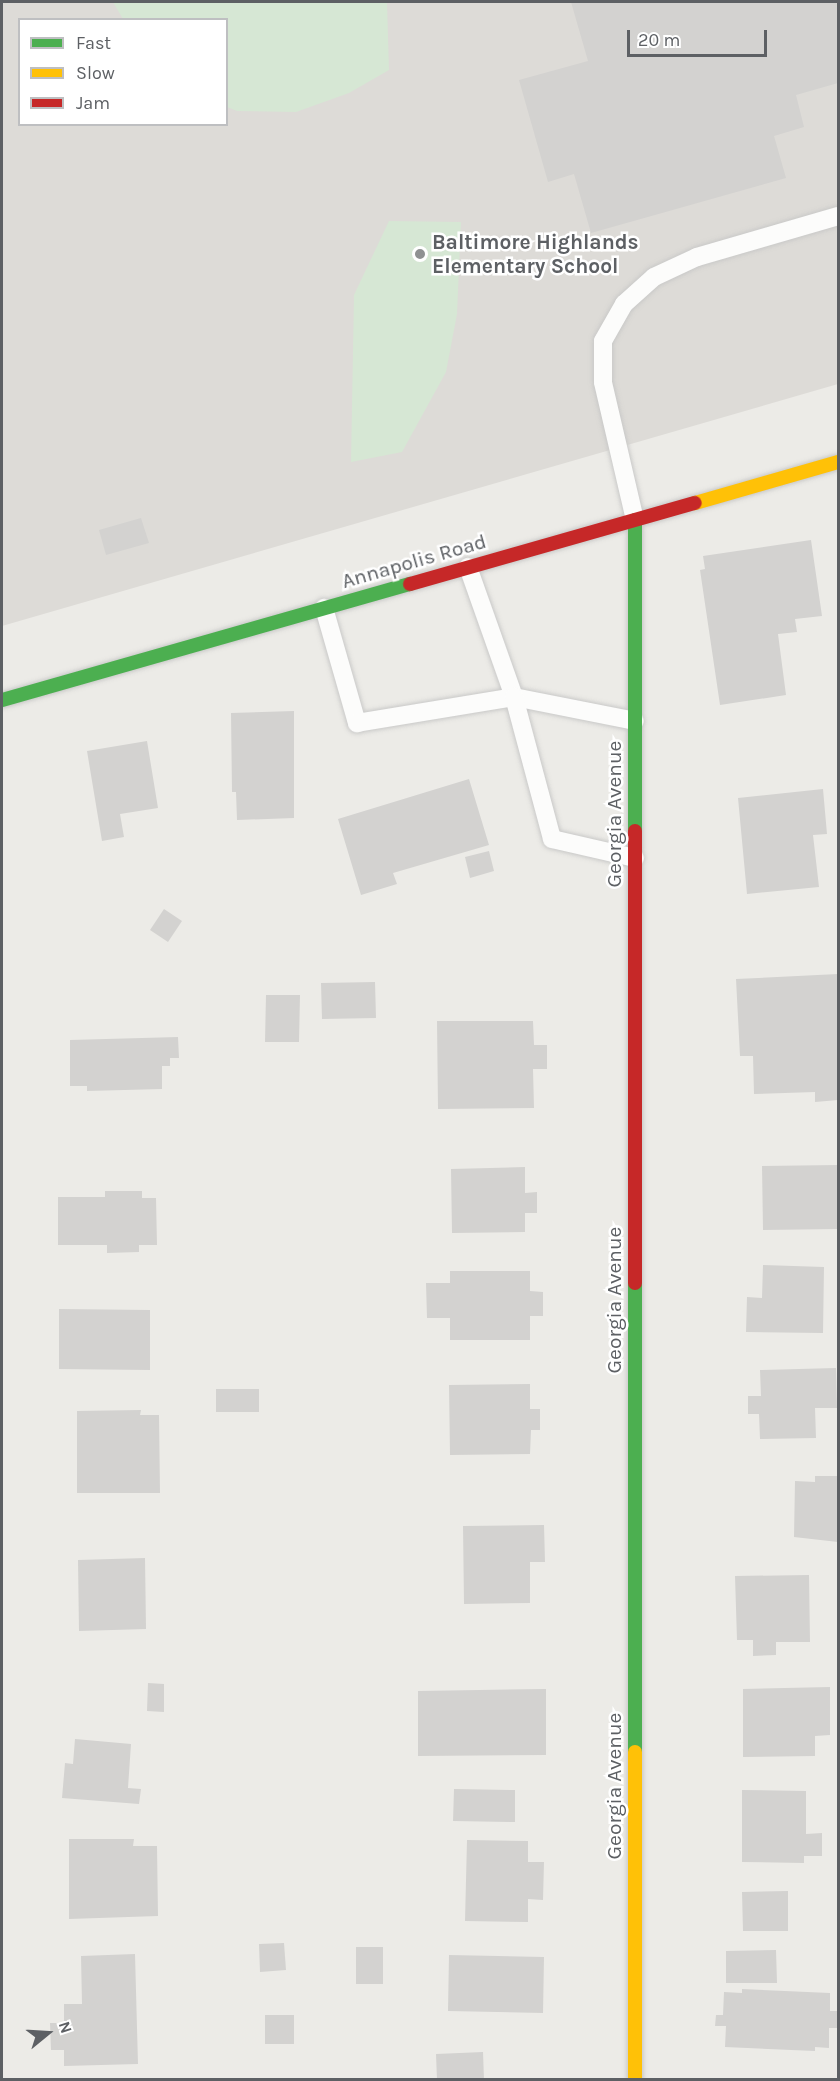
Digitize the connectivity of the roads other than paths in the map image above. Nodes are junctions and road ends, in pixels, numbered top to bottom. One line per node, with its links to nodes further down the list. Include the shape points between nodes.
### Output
1 (838, 216): 3 (lane, via 697,256 654,277 624,304 603,342 603,382)
2 (838, 462): 3 (street, Annapolis Road)
3 (634, 520): 4 (street, Annapolis Road); 8 (street, Georgia Avenue)
4 (468, 567): 5 (street, Annapolis Road); 6 (lane)
5 (324, 608): 6 (lane, via 357,723); 7 (street, Annapolis Road)
6 (514, 697): 8 (lane); 9 (lane, via 552,839)
7 (2, 700)
8 (635, 721): 9 (street, Georgia Avenue)
9 (635, 858): 10 (street, Georgia Avenue)
10 (635, 2079)

